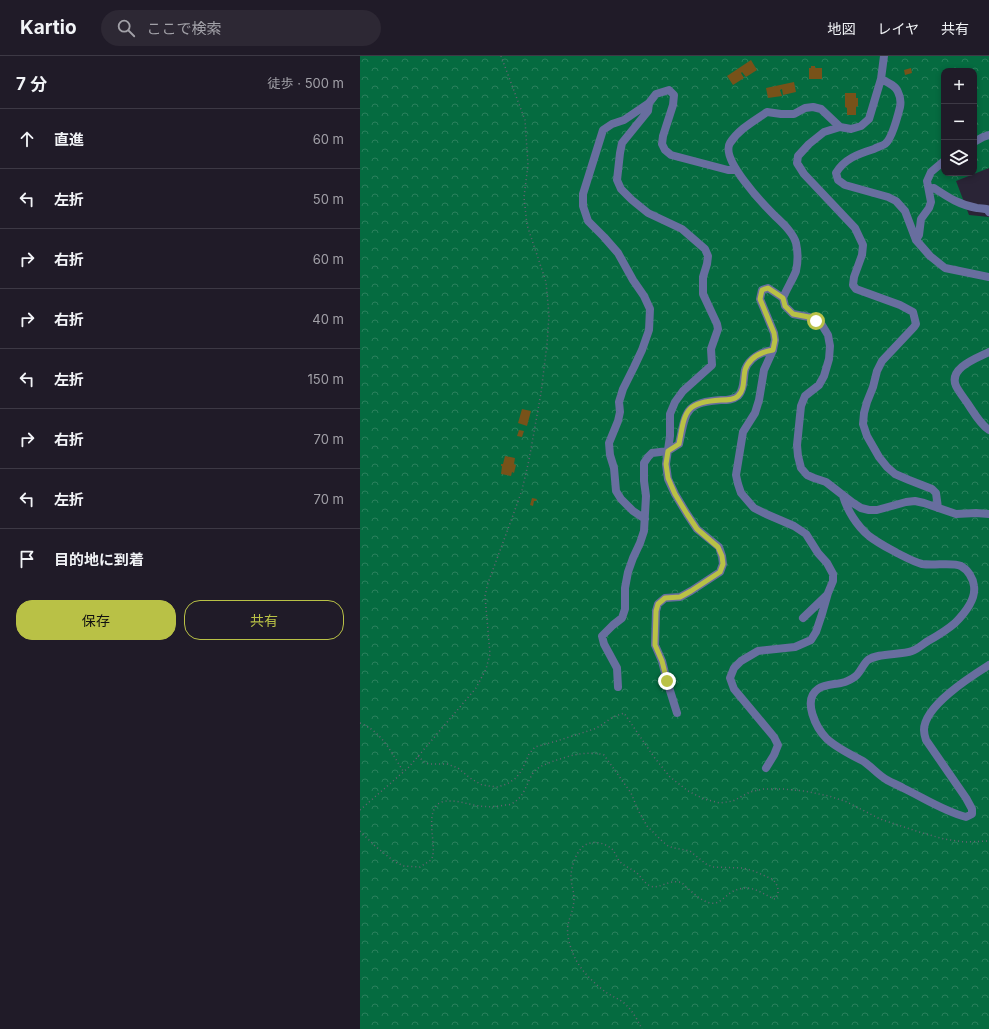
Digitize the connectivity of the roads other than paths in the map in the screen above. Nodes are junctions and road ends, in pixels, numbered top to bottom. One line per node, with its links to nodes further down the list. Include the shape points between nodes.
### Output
1 (884, 56): 2 (street)
2 (881, 79): 4 (street, via 869,119 852,129); 11 (street, via 898,90 900,98 900,106 889,139 879,147 853,156 836,174 838,180 845,185 896,201 905,211)
3 (649, 103): 8 (street, via 656,94 664,91 669,90 674,95 662,144 671,155); 17 (street, via 648,111 622,143 617,180 621,189 648,213 682,229 705,249 708,256 703,277 703,294 718,329 711,349 712,365 683,391 670,414); 21 (street, via 624,120 603,130 583,194 583,206 588,220 618,253 650,309 649,330 623,389 618,421 609,443 616,491 633,511)
4 (840, 127): 8 (street, via 821,109 813,107 794,114 767,112 742,129 729,144 729,154); 19 (street, via 824,132 809,144 798,156 797,163 804,174 855,228 864,245 853,285 856,289 913,312 916,324 882,361 864,413 863,424 867,436 887,467 896,474 932,489 936,493)
5 (989, 135): 6 (street)
6 (977, 141)
7 (941, 164): 9 (street, via 931,172 927,181)
8 (736, 170): 13 (street, via 758,198 789,230 796,242 796,271)
9 (929, 189): 10 (street, via 934,188 962,204); 11 (street, via 931,202 921,219)
10 (988, 209)
11 (916, 240): 12 (street, via 945,268)
12 (989, 277)
13 (783, 298): 14 (street, via 768,288 762,290 760,299 774,333); 18 (street, via 785,306 793,314 816,321 828,335 829,359 824,376 819,385 805,396 801,406 798,456 801,468 807,475 826,482)
14 (773, 350): 17 (street, via 766,351 748,362 744,384 736,398 709,401 694,405 688,410 679,444); 22 (street, via 764,370 755,413 743,432 736,475 738,484 741,493 754,508 806,534 833,574)
15 (989, 352): 16 (street, via 958,370 955,385 978,419)
16 (989, 430)
17 (668, 451): 21 (street, via 652,453 644,462); 26 (street, via 666,464 672,489 697,529 718,547 723,564 720,572 691,591 680,597 665,598 658,604 655,645)
18 (843, 496): 19 (street, via 861,508 869,510 906,502); 24 (street, via 846,506 859,524 878,542 920,563 961,566 967,570 974,586 974,596 955,623 913,651 868,660 855,677 818,689 810,702 812,714 827,738 869,765 886,780 966,818 972,814 972,808 926,740 924,730 926,720 933,709)
19 (938, 508): 20 (street, via 956,514)
20 (989, 514)
21 (645, 519): 25 (street, via 644,531 628,572 622,618 602,636 617,668)
22 (828, 593): 23 (street); 27 (street, via 811,640 796,647 758,651 741,661 734,668 730,678 734,689 778,745)
23 (803, 618)
24 (989, 665)
25 (618, 687)
26 (677, 713)
27 (766, 768)

